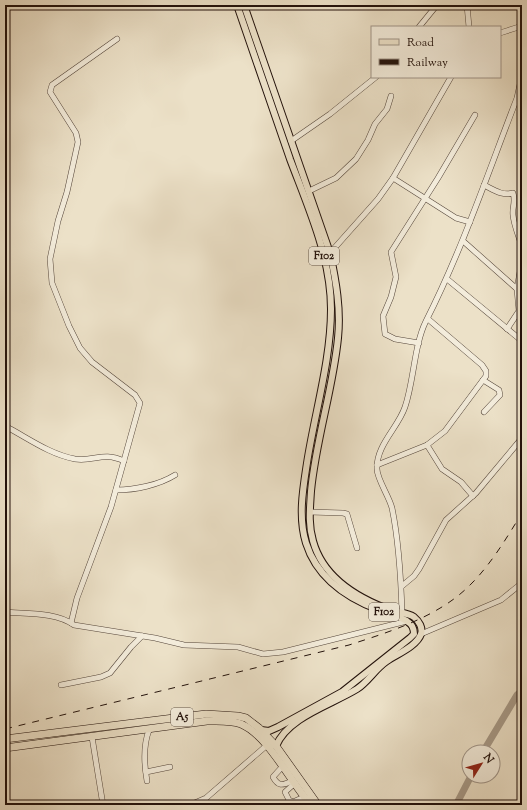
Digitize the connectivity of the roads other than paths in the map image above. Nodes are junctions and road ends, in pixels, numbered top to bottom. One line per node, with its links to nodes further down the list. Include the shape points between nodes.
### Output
1 (237, 5): 42 (main road, F102, via 322,248 330,290 329,345 304,482)
2 (244, 5): 15 (main road, F102)
3 (437, 5): 5 (street)
4 (467, 5): 6 (street)
5 (420, 26)
6 (469, 26)
7 (522, 26): 8 (street)
8 (501, 33)
9 (117, 39): 36 (street, via 50,88 51,95 76,133 78,142 51,252 50,267 56,296 80,348 92,362 138,399 140,409)
10 (522, 75): 17 (street, via 517,98)
11 (375, 78): 15 (street)
12 (450, 78): 16 (street)
13 (391, 96): 18 (street, via 387,109 375,124 356,159 336,178)
14 (475, 115): 19 (street)
15 (291, 141): 18 (main road, F102)
16 (393, 178): 19 (street); 23 (street)
17 (484, 185): 20 (street); 22 (street, via 500,194 513,193 516,201 512,213)
18 (309, 190): 23 (main road, F102)
19 (425, 198): 20 (street, via 456,218); 30 (street, via 391,252 396,277 383,316 385,334 395,339)
20 (470, 222): 21 (street)
21 (463, 241): 25 (street); 26 (street)
22 (522, 247)
23 (330, 253): 41 (main road, F102, via 336,289 338,338 314,463)
24 (522, 260): 26 (street)
25 (447, 279): 27 (street); 28 (street)
26 (517, 289): 28 (street, via 519,311)
27 (428, 319): 30 (street); 31 (street, via 482,365 486,371)
28 (507, 329): 29 (street)
29 (522, 340)
30 (419, 343): 37 (street, via 404,408 399,422 379,452)
31 (483, 380): 32 (street, via 498,390 500,395); 35 (street, via 445,431)
32 (484, 412)
33 (5, 426): 36 (street, via 60,455 81,459 95,456 111,457)
34 (522, 438): 40 (street)
35 (427, 445): 37 (street); 40 (street, via 442,469 461,482)
36 (124, 462): 39 (street)
37 (377, 465): 46 (street, via 378,476 385,487 392,508)
38 (175, 476): 39 (street, via 147,486)
39 (116, 490): 50 (street)
40 (473, 496): 46 (street, via 446,520 417,573)
41 (310, 512): 43 (main road, F102); 44 (street, via 347,514)
42 (302, 518): 43 (main road); 49 (main road, F102, via 310,553 321,572 331,582 346,594 371,607)
43 (310, 519): 48 (main road, F102, via 316,550 335,578 351,592)
44 (357, 548)
45 (522, 583): 51 (street, via 501,600)
46 (402, 586): 48 (street)
47 (5, 612): 50 (street, via 55,617)
48 (402, 613): 51 (main road, F102, via 417,620)
49 (407, 621): 52 (street, via 273,654 238,647 184,645); 57 (main road, F102, via 414,630 412,636 355,683 278,727)
50 (71, 623): 52 (street, via 97,630)
51 (421, 634): 61 (main road, via 414,643 385,662 357,689 303,718 285,731)
52 (142, 636): 53 (street, via 110,673)
53 (61, 685)
54 (180, 717): 55 (highway); 57 (highway, A5, via 206,714 238,716 246,718); 59 (highway, A5)
55 (182, 725): 56 (highway, A5); 60 (highway, A5, via 233,722 254,731)
56 (149, 730): 58 (highway, A5); 65 (street, via 146,738)
57 (261, 730): 61 (highway, A5)
58 (92, 737): 62 (highway, A5); 69 (street)
59 (5, 739)
60 (266, 746): 64 (highway, A5); 70 (street, via 206,798)
61 (276, 746): 72 (highway, A5)
62 (5, 748)
63 (170, 767): 65 (street)
64 (282, 767): 67 (highway, A5); 67 (street, via 273,777 279,785)
65 (146, 772): 66 (street)
66 (147, 781)
67 (293, 783): 68 (highway, A5); 68 (street, via 285,792 289,800 293,802)
68 (304, 797): 71 (highway, A5)
69 (103, 805)
70 (190, 805)
71 (311, 805)
72 (318, 805)

